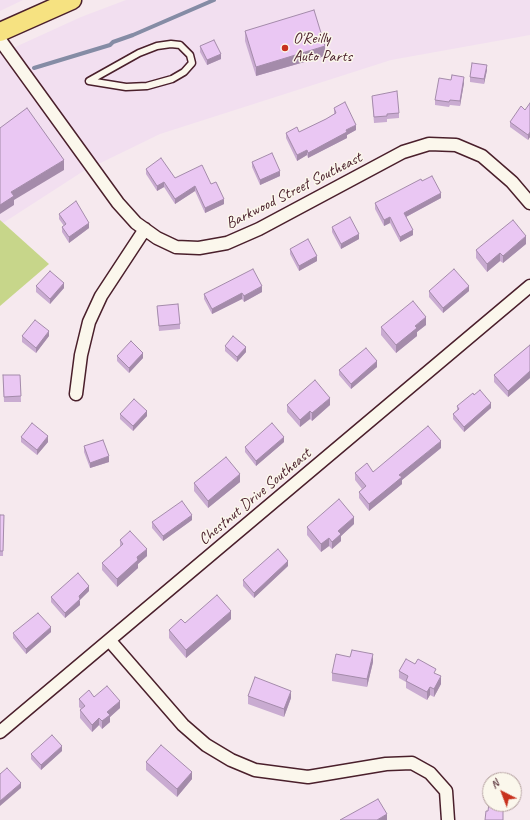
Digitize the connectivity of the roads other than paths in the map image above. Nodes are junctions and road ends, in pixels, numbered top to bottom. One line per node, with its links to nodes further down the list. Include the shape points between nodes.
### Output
1 (72, 0): 2 (main road)
2 (0, 32)
3 (0, 40): 6 (street, Barkwood Street Southeast, via 118,203)
4 (89, 81): 4 (lane, via 139,53 157,46 180,45 190,55 192,63 184,72 172,79 147,86 126,87)
5 (530, 203): 6 (street, Barkwood Street Southeast, via 512,182 482,156 456,144 429,144 403,152 259,229 227,243 199,248 176,247)
6 (145, 229): 8 (street, via 102,296 89,322 81,355)
7 (530, 286): 9 (street, Chestnut Drive Southeast)
8 (76, 394)
9 (110, 641): 10 (street, Chestnut Drive Southeast); 11 (street, via 183,725 206,745 231,760 255,770 308,777 386,764 412,763 430,773 446,791)
10 (0, 732)
11 (448, 820)

